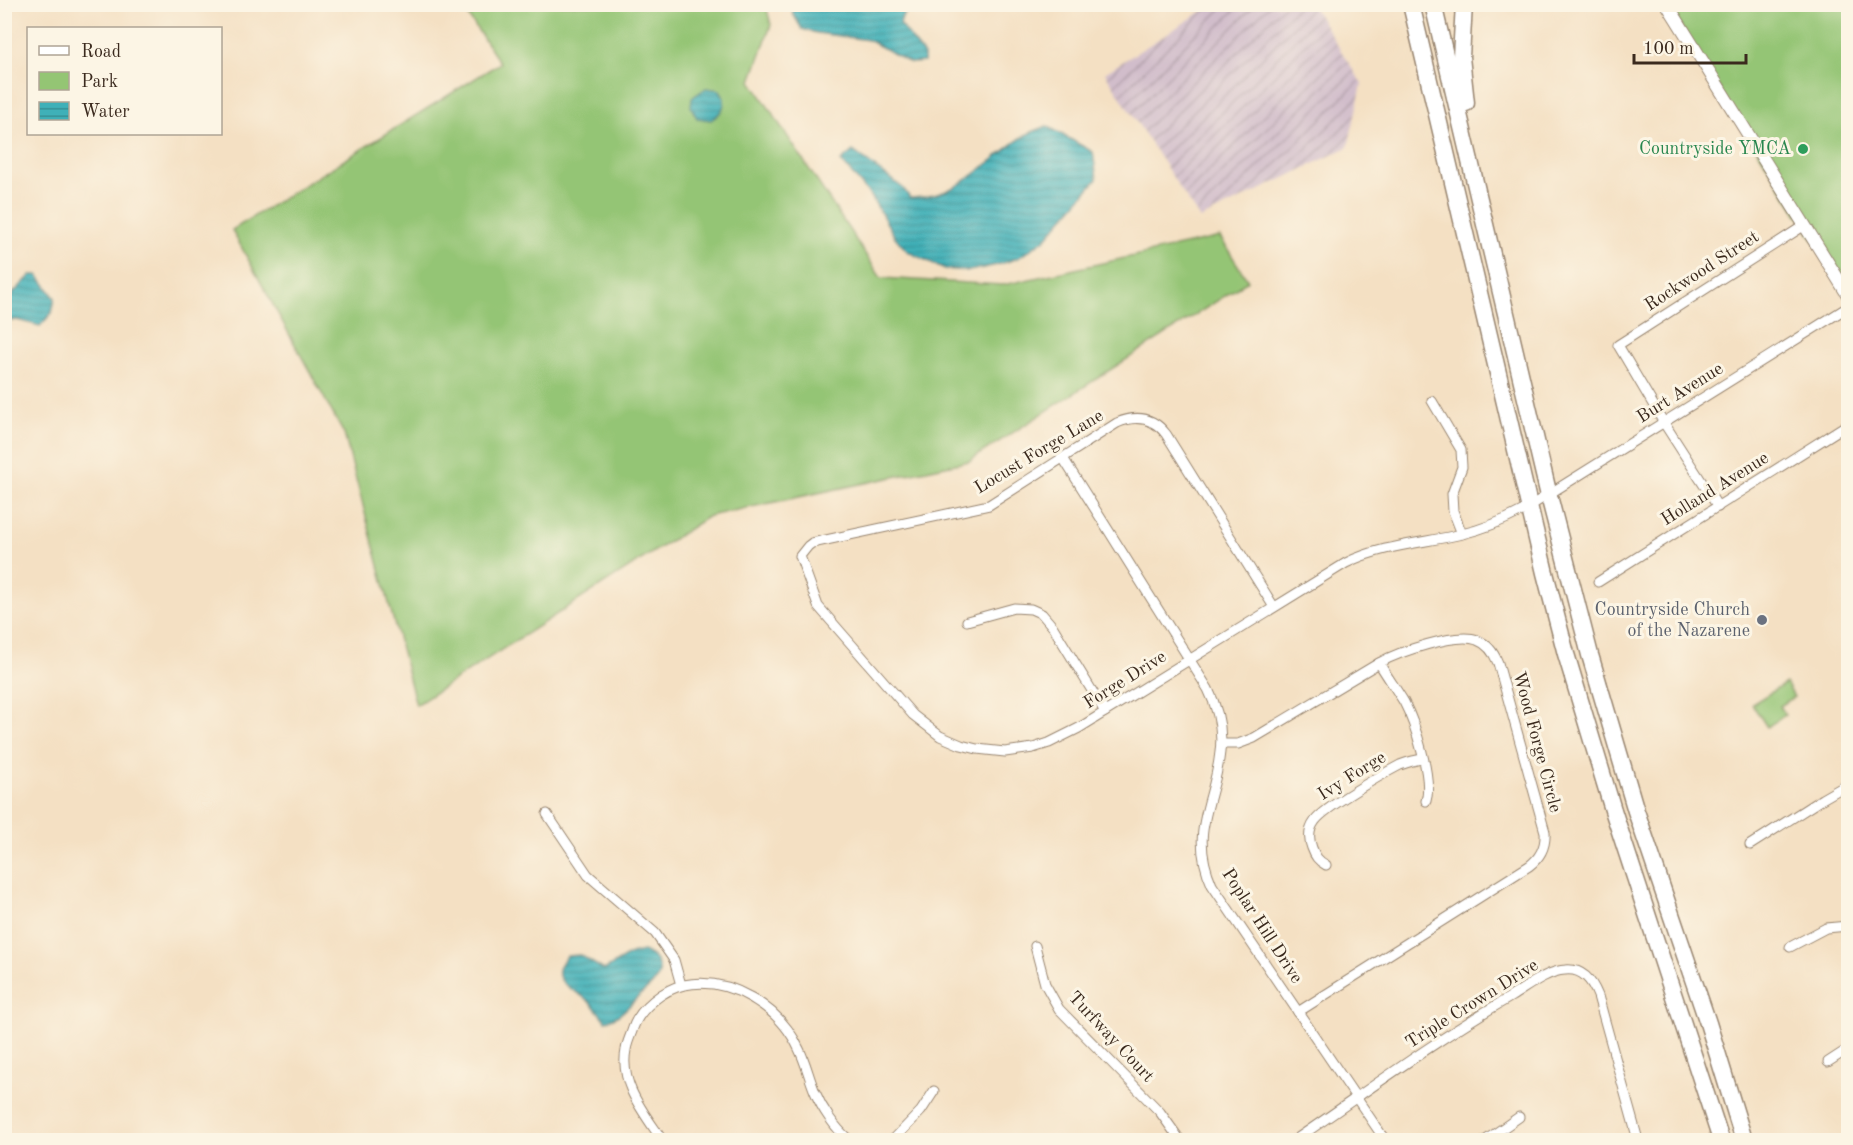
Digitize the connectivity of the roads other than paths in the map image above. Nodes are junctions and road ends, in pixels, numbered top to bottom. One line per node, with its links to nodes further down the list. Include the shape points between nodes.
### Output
1 (1400, 4): 8 (highway)
2 (1411, 4): 8 (highway)
3 (1433, 4): 6 (highway)
4 (1464, 4): 6 (highway, via 1461,57)
5 (1667, 4): 7 (street)
6 (1472, 170): 15 (highway)
7 (1805, 225): 9 (street); 12 (street, Rockwood Street, via 1618,345)
8 (1465, 234): 16 (highway)
9 (1848, 295)
10 (1848, 307): 12 (street, Burt Avenue)
11 (1432, 401): 18 (street, via 1461,450 1462,467 1452,494 1453,511)
12 (1664, 423): 15 (street, Burt Avenue); 17 (street)
13 (1848, 424): 17 (street, Holland Avenue)
14 (1063, 458): 19 (street, Locust Forge Lane, via 989,505 812,543); 21 (street, Locust Forge Lane, via 1127,419 1144,418 1159,426); 23 (street, Poplar Hill Drive)
15 (1549, 496): 16 (street, Burt Avenue); 52 (highway, via 1620,757)
16 (1530, 507): 18 (street, Forge Drive, via 1506,520); 51 (highway, via 1585,719)
17 (1718, 507): 20 (street, Holland Avenue)
18 (1462, 534): 21 (street, Forge Drive, via 1356,558)
19 (800, 556): 25 (street, Forge Drive, via 818,606 914,716 945,738 977,749 1016,751 1059,739)
20 (1598, 582)
21 (1274, 607): 23 (street, Forge Drive)
22 (968, 621): 25 (street, via 1014,608 1042,614)
23 (1189, 659): 25 (street, Forge Drive); 26 (street, Poplar Hill Drive, via 1217,709)
24 (1379, 663): 26 (street, Wood Forge Circle, via 1254,738 1238,744); 27 (street, via 1404,704); 37 (street, Wood Forge Circle, via 1399,652 1460,638 1476,639 1490,649 1498,663 1521,744 1545,843 1529,866)
25 (1105, 712)
26 (1221, 744): 37 (street, Poplar Hill Drive, via 1203,824 1205,863 1218,895)
27 (1423, 759): 29 (street, via 1429,784); 32 (street, Ivy Forge, via 1400,766 1320,816 1311,829 1310,840 1317,859)
28 (1848, 784): 31 (street)
29 (1426, 801)
30 (547, 814): 36 (street, via 588,876 656,933 674,960)
31 (1750, 845)
32 (1326, 865)
33 (1848, 926): 35 (street, via 1826,928)
34 (1035, 946): 46 (street, Turfway Court, via 1045,984 1059,1009 1160,1112)
35 (1790, 947)
36 (681, 986): 43 (street, via 662,994 645,1009 635,1022 626,1050 625,1072 634,1097); 44 (street, via 718,984 737,990 767,1010 799,1048 822,1107)
37 (1298, 1012): 41 (street, Poplar Hill Drive)
38 (1848, 1049): 39 (street)
39 (1828, 1062)
40 (934, 1091): 45 (street)
41 (1356, 1098): 47 (street, Triple Crown Drive); 48 (street, Poplar Hill Drive); 50 (street, Triple Crown Drive, via 1496,1005 1545,976 1572,970 1587,977 1598,996)
42 (1519, 1117): 49 (street)
43 (662, 1140)
44 (849, 1140)
45 (893, 1140)
46 (1180, 1140)
47 (1295, 1140)
48 (1385, 1140)
49 (1486, 1140)
50 (1638, 1140)
51 (1721, 1140)
52 (1744, 1140)

